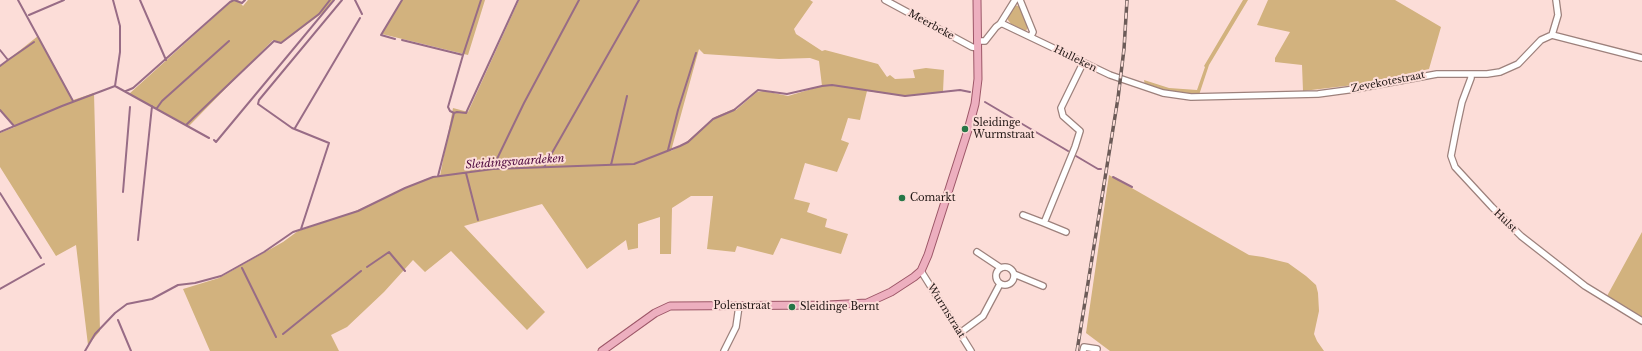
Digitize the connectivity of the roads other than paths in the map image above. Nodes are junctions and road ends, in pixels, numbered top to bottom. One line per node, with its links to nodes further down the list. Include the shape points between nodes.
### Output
1 (885, 0): 9 (street, Meerbeke, via 972,47)
2 (977, 0): 9 (main road)
3 (1014, 0): 6 (street)
4 (1020, 0): 8 (street, via 1032,32)
5 (1556, 0): 7 (street, via 1558,15)
6 (1000, 24): 8 (street, Hulleken); 9 (street)
7 (1552, 35): 10 (street); 12 (street, Zevekotestraat, via 1542,40 1511,68 1493,73)
8 (1031, 36): 11 (street, Hulleken)
9 (978, 44): 19 (main road, Polenstraat, via 976,97 968,130 942,214)
10 (1642, 58)
11 (1083, 63): 13 (street, Hulleken); 15 (street, via 1061,108 1064,116 1079,129 1079,135)
12 (1471, 74): 13 (street, Zevekotestraat, via 1423,75 1318,94 1191,97 1164,93); 24 (street, Hulst, via 1460,110 1451,156 1455,167 1521,236 1585,286)
13 (1121, 79)
14 (1023, 215): 15 (street)
15 (1044, 223): 16 (street)
16 (1066, 232)
17 (977, 252): 18 (street)
18 (1001, 268): 20 (street, via 1008,267); 21 (street, via 996,276)
19 (920, 271): 23 (main road, Polenstraat, via 904,285 867,303); 25 (street, Wurmstraat)
20 (1014, 274): 21 (street, via 1010,283); 22 (street)
21 (1000, 284): 25 (street, via 983,316)
22 (1043, 286)
23 (739, 306): 27 (main road, Polenstraat, via 670,306); 28 (street, via 736,327)
24 (1642, 321)
25 (960, 333): 29 (street, Wurmstraat)
26 (1097, 349): 30 (street, via 1084,347)
27 (602, 351)
28 (724, 351)
29 (971, 351)
30 (1083, 351)

